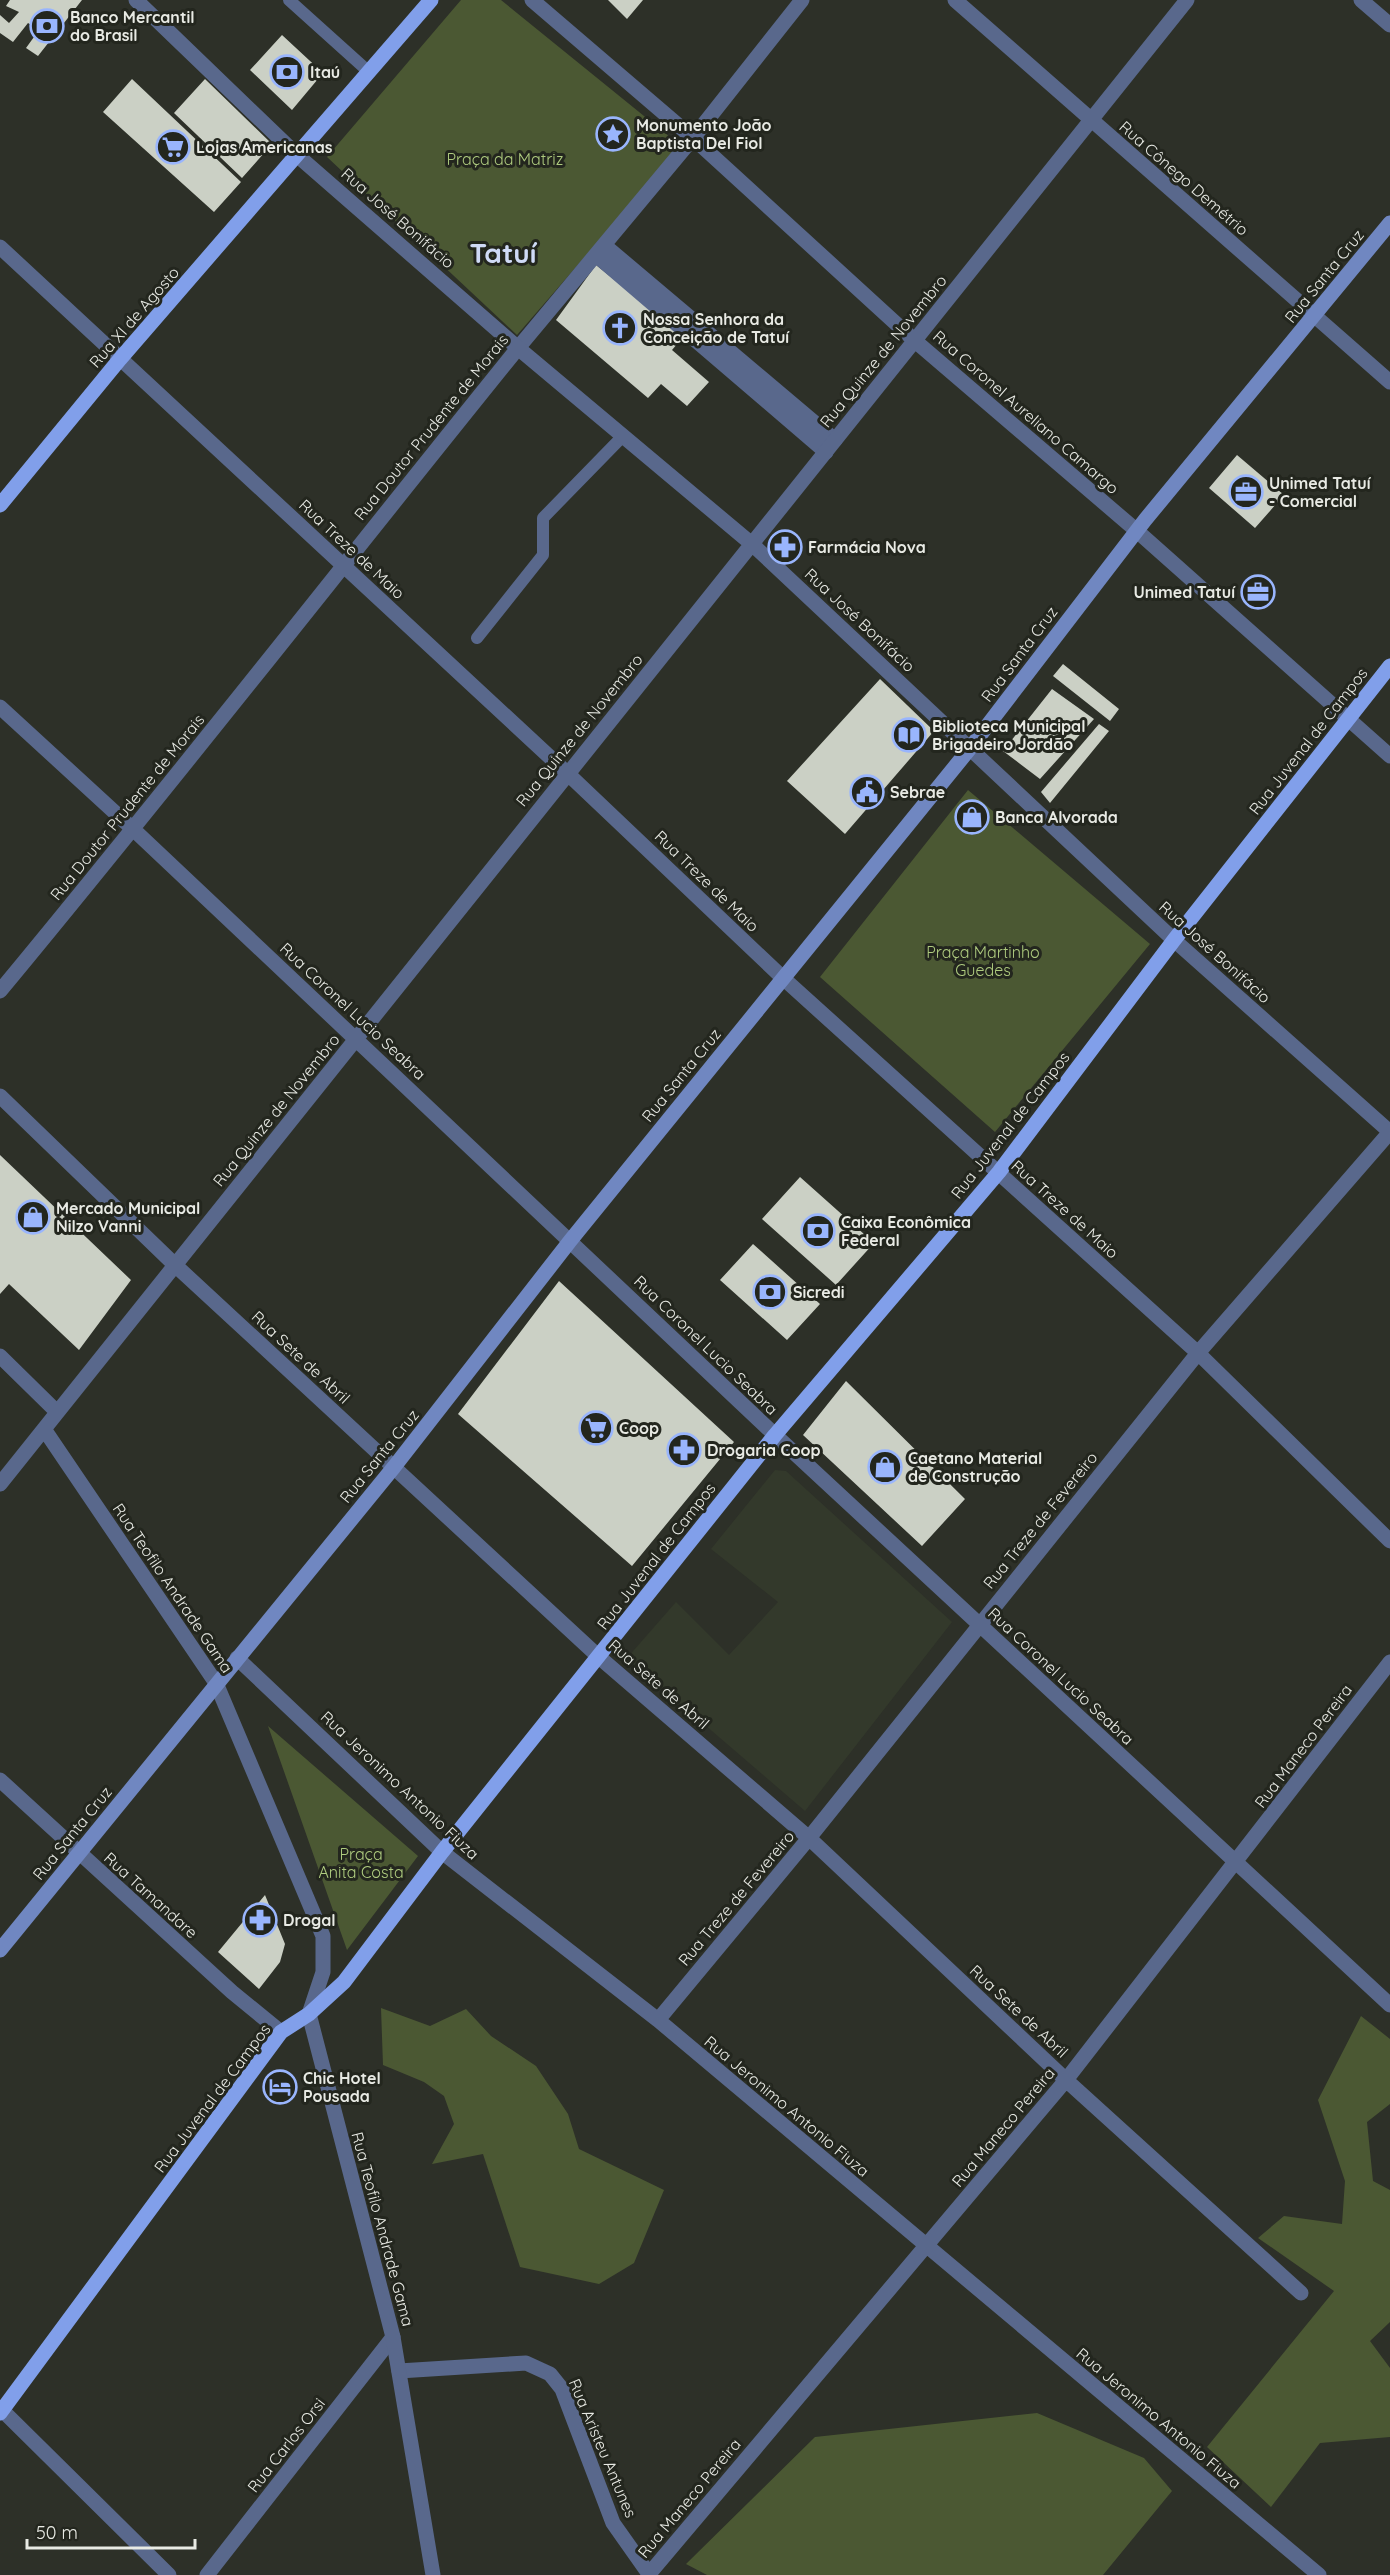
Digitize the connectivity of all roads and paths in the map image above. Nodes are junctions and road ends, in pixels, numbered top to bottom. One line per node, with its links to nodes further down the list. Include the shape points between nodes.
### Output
1 (136, 0): 13 (street, Rua José Bonifácio)
2 (289, 0): 10 (lane)
3 (431, 0): 10 (main road)
4 (532, 0): 12 (street, Rua Coronel Aureliano Camargo)
5 (802, 0): 12 (street, Rua Doutor Prudente de Morais)
6 (955, 0): 11 (street, Rua Cônego Demétrio)
7 (1187, 0): 11 (street, Rua Quinze de Novembro)
8 (1361, 0): 9 (street)
9 (1390, 25)
10 (369, 72): 13 (main road)
11 (1090, 121): 17 (street, Rua Cônego Demétrio); 18 (street, Rua Quinze de Novembro)
12 (693, 138): 16 (street, Rua Doutor Prudente de Morais); 18 (street, Rua Coronel Aureliano Camargo)
13 (298, 156): 19 (street, Rua José Bonifácio); 20 (main road, Rua XI de Agosto)
14 (1390, 223): 17 (main road, Rua Santa Cruz)
15 (0, 247): 20 (street, Rua Treze de Maio)
16 (600, 250): 19 (street, Rua Doutor Prudente de Morais); 23 (street)
17 (1316, 316): 21 (street, Rua Cônego Demétrio); 25 (main road, Rua Santa Cruz)
18 (914, 340): 23 (street, Rua Quinze de Novembro); 25 (street, Rua Coronel Aureliano Camargo)
19 (518, 348): 22 (street, Rua José Bonifácio); 27 (street, Rua Doutor Prudente de Morais)
20 (120, 359): 24 (main road, Rua XI de Agosto); 27 (street, Rua Treze de Maio)
21 (1390, 382)
22 (623, 436): 26 (street, Rua José Bonifácio); 28 (lane, via 543,518 543,555)
23 (830, 446): 26 (street, Rua Quinze de Novembro)
24 (0, 505)
25 (1137, 531): 31 (street, Rua Coronel Aureliano Camargo); 32 (main road, Rua Santa Cruz)
26 (753, 545): 32 (street, Rua José Bonifácio); 34 (street, Rua Quinze de Novembro)
27 (343, 564): 34 (street, Rua Treze de Maio); 35 (street, Rua Doutor Prudente de Morais)
28 (477, 638)
29 (1390, 666): 31 (main road, Rua Juvenal de Campos)
30 (0, 707): 35 (street, Rua Coronel Lucio Seabra)
31 (1347, 719): 33 (street, Rua Coronel Aureliano Camargo); 36 (main road, Rua Juvenal de Campos)
32 (971, 747): 36 (street, Rua José Bonifácio); 37 (main road, Rua Santa Cruz)
33 (1390, 756)
34 (567, 773): 37 (street, Rua Treze de Maio); 39 (street, Rua Quinze de Novembro)
35 (134, 830): 38 (street, Rua Doutor Prudente de Morais); 39 (street, Rua Coronel Lucio Seabra)
36 (1174, 940): 41 (street, Rua José Bonifácio); 42 (main road, Rua Juvenal de Campos)
37 (783, 978): 42 (street, Rua Treze de Maio); 43 (main road, Rua Santa Cruz)
38 (0, 991)
39 (356, 1039): 43 (street, Rua Coronel Lucio Seabra); 44 (street, Rua Quinze de Novembro)
40 (0, 1096): 44 (street, Rua Sete de Abril)
41 (1390, 1132): 45 (street, Rua Treze de Fevereiro)
42 (999, 1172): 45 (street, Rua Treze de Maio); 49 (main road, Rua Juvenal de Campos)
43 (570, 1241): 49 (street, Rua Coronel Lucio Seabra); 50 (main road, Rua Santa Cruz)
44 (175, 1265): 47 (street, Rua Quinze de Novembro); 50 (street, Rua Sete de Abril)
45 (1198, 1353): 52 (street, Rua Treze de Maio); 53 (street, Rua Treze de Fevereiro)
46 (0, 1356): 47 (street)
47 (57, 1412): 48 (street, Rua Quinze de Novembro)
48 (44, 1429): 51 (street, Rua Quinze de Novembro); 57 (street, Rua Teofilo Andrade Gama)
49 (775, 1435): 53 (street, Rua Coronel Lucio Seabra); 54 (main road, Rua Juvenal de Campos)
50 (394, 1467): 54 (street, Rua Sete de Abril); 55 (main road, Rua Santa Cruz)
51 (0, 1484)
52 (1390, 1541)
53 (980, 1624): 59 (street, Rua Treze de Fevereiro); 62 (street, Rua Coronel Lucio Seabra)
54 (599, 1657): 59 (street, Rua Sete de Abril); 60 (main road, Rua Juvenal de Campos)
55 (237, 1658): 57 (main road, Rua Santa Cruz); 60 (street, Rua Jeronimo Antonio Fiuza)
56 (1390, 1662): 62 (street, Rua Maneco Pereira)
57 (216, 1683): 61 (main road, Rua Santa Cruz); 65 (street, Rua Teofilo Andrade Gama, via 323,1936 323,1972)
58 (0, 1780): 61 (street, Rua Tamandare)
59 (809, 1838): 66 (street, Rua Treze de Fevereiro); 68 (street, Rua Sete de Abril)
60 (442, 1852): 65 (main road, Rua Juvenal de Campos, via 344,1982); 66 (street, Rua Jeronimo Antonio Fiuza)
61 (78, 1853): 63 (main road, Rua Santa Cruz); 67 (street, Rua Tamandare)
62 (1235, 1864): 64 (street, Rua Coronel Lucio Seabra); 68 (street, Rua Maneco Pereira)
63 (0, 1950)
64 (1390, 2005)
65 (309, 2014): 67 (main road, Rua Juvenal de Campos); 71 (street, Rua Teofilo Andrade Gama)
66 (658, 2020): 69 (street, Rua Jeronimo Antonio Fiuza)
67 (281, 2032): 73 (main road, Rua Juvenal de Campos)
68 (1066, 2080): 69 (street, Rua Maneco Pereira); 70 (street, Rua Sete de Abril)
69 (925, 2246): 74 (street, Rua Maneco Pereira); 78 (street, Rua Jeronimo Antonio Fiuza)
70 (1301, 2293)
71 (393, 2337): 72 (street, Rua Teofilo Andrade Gama); 76 (street, Rua Carlos Orsi)
72 (399, 2372): 74 (street, Rua Aristeu Antunes, via 526,2363 550,2374 562,2390 613,2523); 77 (street, Rua Teofilo Andrade Gama)
73 (1, 2410): 75 (street)
74 (649, 2574)
75 (169, 2575)
76 (207, 2575)
77 (433, 2575)
78 (1319, 2575)

